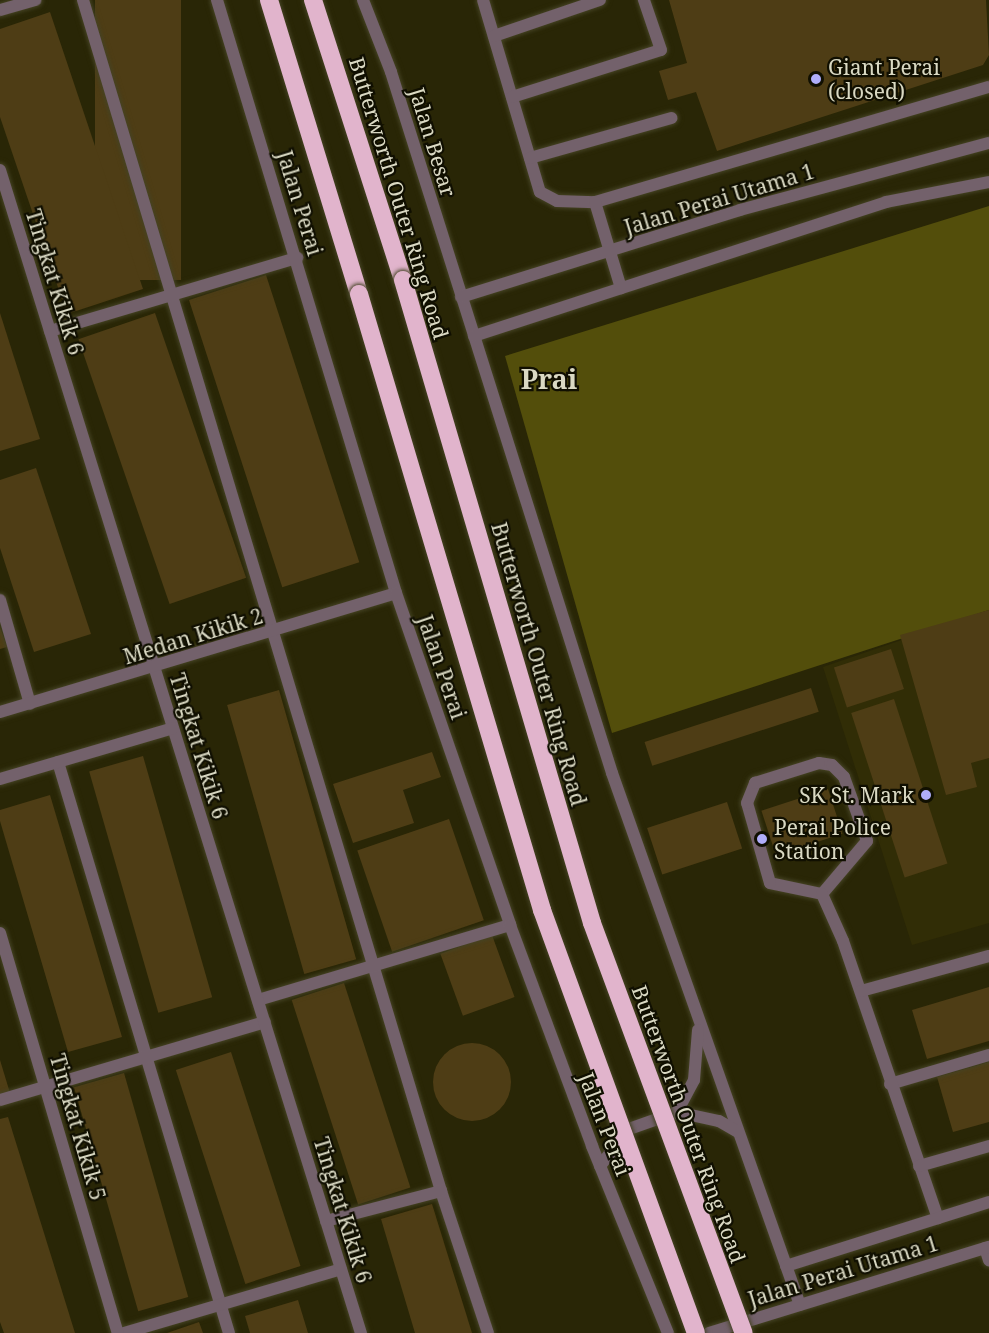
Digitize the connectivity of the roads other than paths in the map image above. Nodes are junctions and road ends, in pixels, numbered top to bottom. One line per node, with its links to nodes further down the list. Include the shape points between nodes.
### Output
1 (36, 0): 10 (street)
2 (82, 0): 23 (street)
3 (217, 0): 21 (street, Jalan Perai)
4 (269, 0): 71 (highway, bridge, via 542,910)
5 (313, 0): 73 (highway, Butterworth Outer Ring Road, bridge, via 403,280 592,923)
6 (363, 0): 24 (street, Jalan Besar, via 391,72)
7 (483, 0): 11 (street)
8 (600, 0): 11 (street)
9 (644, 0): 13 (street, via 661,50)
10 (0, 10)
11 (494, 36): 13 (street)
12 (989, 87): 19 (street)
13 (512, 97): 16 (street)
14 (671, 118): 16 (street)
15 (989, 143): 20 (street, Jalan Perai Utama 1, via 740,210)
16 (530, 158): 19 (street, via 540,192 557,201)
17 (0, 170): 25 (street, Tingkat Kikik 6)
18 (989, 182): 22 (street, via 886,202)
19 (595, 202): 20 (street)
20 (610, 253): 22 (street); 24 (street, Jalan Perai Utama 1)
21 (297, 258): 23 (street); 27 (street, Jalan Perai)
22 (621, 288): 26 (street)
23 (171, 296): 25 (street); 29 (street)
24 (461, 297): 26 (street, Jalan Besar)
25 (50, 331): 30 (street, Tingkat Kikik 6)
26 (474, 336): 44 (street, Jalan Besar, via 612,774)
27 (396, 593): 29 (street, Medan Kikik 2); 37 (street, Jalan Perai)
28 (0, 600): 31 (street)
29 (275, 631): 30 (street, Medan Kikik 2); 40 (street)
30 (155, 668): 31 (street, Medan Kikik 2); 33 (street, Tingkat Kikik 6)
31 (30, 704): 32 (street, Medan Kikik 2)
32 (0, 712)
33 (173, 728): 34 (street); 42 (street, Tingkat Kikik 6)
34 (58, 762): 35 (street); 46 (street)
35 (0, 779)
36 (822, 894): 36 (street, via 770,883 747,803 755,783 819,763 832,765 844,777 867,841); 41 (street)
37 (510, 925): 40 (street); 53 (street, Jalan Perai)
38 (0, 933): 48 (street, Tingkat Kikik 5)
39 (989, 956): 41 (street)
40 (374, 967): 42 (street); 55 (street)
41 (861, 991): 47 (street)
42 (258, 1000): 43 (street, Tingkat Kikik 6)
43 (265, 1022): 46 (street); 58 (street, Tingkat Kikik 6)
44 (698, 1023): 50 (street, via 694,1080); 51 (street, Jalan Besar)
45 (989, 1055): 47 (street)
46 (146, 1057): 48 (street); 63 (street)
47 (890, 1084): 54 (street)
48 (45, 1086): 49 (street); 65 (street, Tingkat Kikik 5)
49 (0, 1100)
50 (677, 1112): 51 (street, via 719,1121); 53 (street, via 629,1129)
51 (738, 1132): 61 (street, Jalan Besar)
52 (989, 1146): 54 (street)
53 (600, 1166): 70 (street, Jalan Perai)
54 (919, 1166): 57 (street)
55 (441, 1191): 58 (street); 69 (street)
56 (989, 1202): 57 (street, Jalan Perai Utama 1)
57 (938, 1218): 61 (street, Jalan Perai Utama 1)
58 (326, 1221): 62 (street, Tingkat Kikik 6)
59 (987, 1247): 60 (street); 64 (street, Jalan Perai Utama 1)
60 (989, 1260)
61 (786, 1266): 64 (street, Jalan Besar)
62 (341, 1269): 63 (street); 68 (street, Tingkat Kikik 6)
63 (220, 1305): 66 (street); 67 (street)
64 (800, 1305): 72 (street, Jalan Perai Utama 1)
65 (118, 1333)
66 (124, 1333)
67 (229, 1333)
68 (361, 1333)
69 (488, 1333)
70 (668, 1333)
71 (696, 1333)
72 (710, 1333)
73 (744, 1333)

